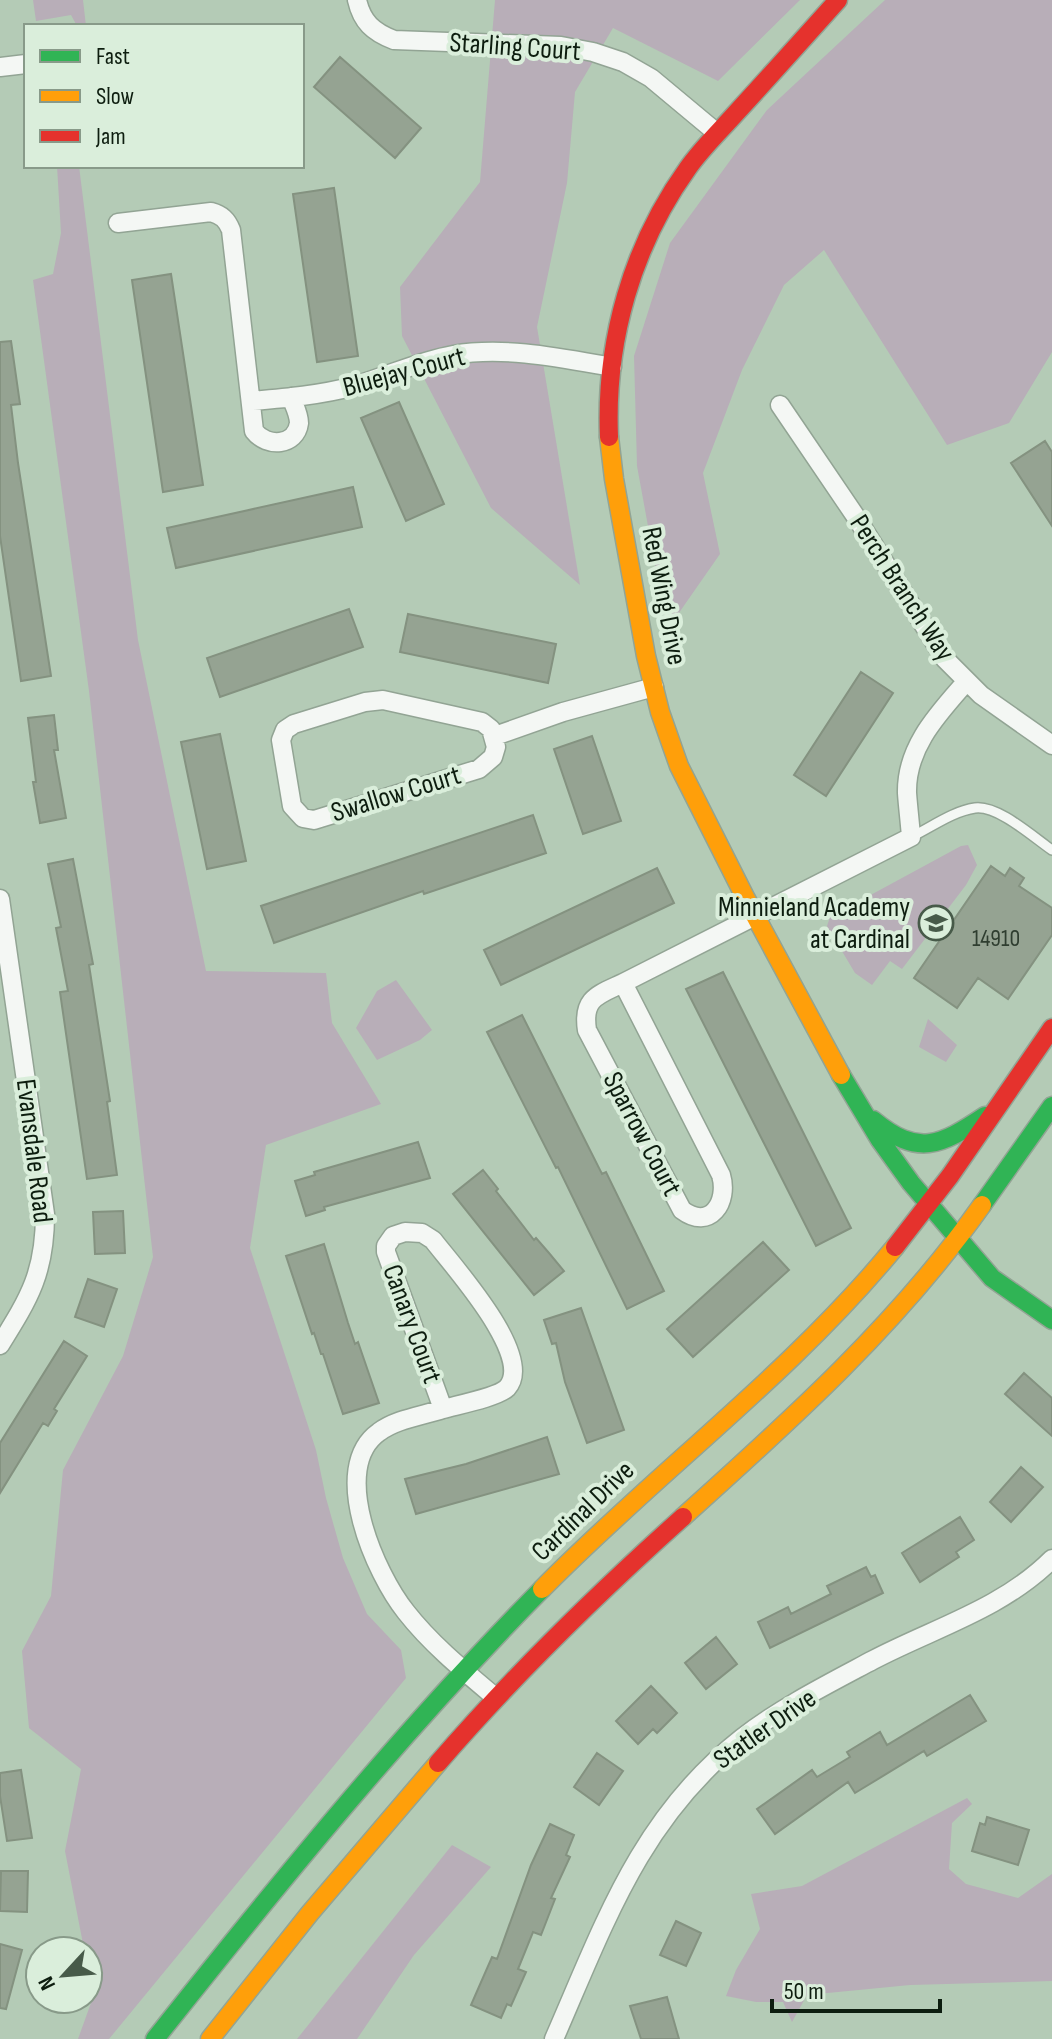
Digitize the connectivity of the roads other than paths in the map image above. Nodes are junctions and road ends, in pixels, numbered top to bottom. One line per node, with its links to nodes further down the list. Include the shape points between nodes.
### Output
1 (357, 0): 5 (street, Starling Court, via 368,25 394,40 561,46 623,62 651,78)
2 (838, 0): 5 (main road, Red Wing Drive)
3 (24, 64): 4 (street)
4 (0, 67)
5 (717, 133): 7 (main road, Red Wing Drive, via 689,166 648,234 620,318)
6 (118, 223): 9 (street, via 211,212 227,222)
7 (612, 367): 8 (street, Bluejay Court, via 505,353 456,354 355,386); 12 (main road, Red Wing Drive, via 609,434 614,479)
8 (291, 397): 9 (street, Bluejay Court); 9 (street, via 299,425 285,440 270,443 254,431)
9 (251, 401)
10 (780, 405): 11 (street, Perch Branch Way, via 945,659)
11 (966, 682): 14 (street, Perch Branch Way); 15 (street, via 916,747 907,790)
12 (654, 687): 13 (street); 18 (main road, Red Wing Drive, via 679,766)
13 (495, 736): 13 (street, Swallow Court, via 493,757 479,769 314,820 303,818 292,806 281,740 294,724 383,700 482,722)
14 (1050, 738)
15 (911, 837): 16 (lane, via 982,808); 18 (street, Sparrow Court)
16 (1052, 850)
17 (0, 899): 27 (street, Evansdale Road, via 45,1214 39,1272)
18 (755, 916): 19 (street, Sparrow Court); 23 (main road, Red Wing Drive)
19 (623, 983): 19 (street, Sparrow Court, via 594,996 587,1007 587,1030 682,1210 704,1218 723,1199 721,1175)
20 (1052, 1028): 22 (main road, Cardinal Drive)
21 (1052, 1106): 25 (main road)
22 (997, 1108): 23 (main road, via 954,1138 930,1146 899,1139); 24 (main road, Cardinal Drive)
23 (862, 1111): 24 (main road, Red Wing Drive)
24 (929, 1206): 25 (main road, Red Wing Drive); 30 (main road, Cardinal Drive, via 834,1318 560,1571)
25 (957, 1240): 26 (main road, Red Wing Drive, via 1005,1289); 31 (main road, via 819,1394 613,1580)
26 (1052, 1320)
27 (0, 1345)
28 (443, 1409): 28 (street, Canary Court, via 386,1252 393,1236 405,1232 433,1240 500,1328 514,1369 502,1391); 30 (street, Canary Court, via 379,1431 363,1451 356,1491 374,1557 396,1599)
29 (1052, 1559): 34 (street, Statler Drive, via 1004,1597 775,1715 711,1764 678,1799 625,1879)
30 (464, 1671): 31 (street, Canary Court); 32 (main road, Cardinal Drive, via 325,1828)
31 (495, 1697): 33 (main road)
32 (155, 2039)
33 (210, 2039)
34 (554, 2039)

